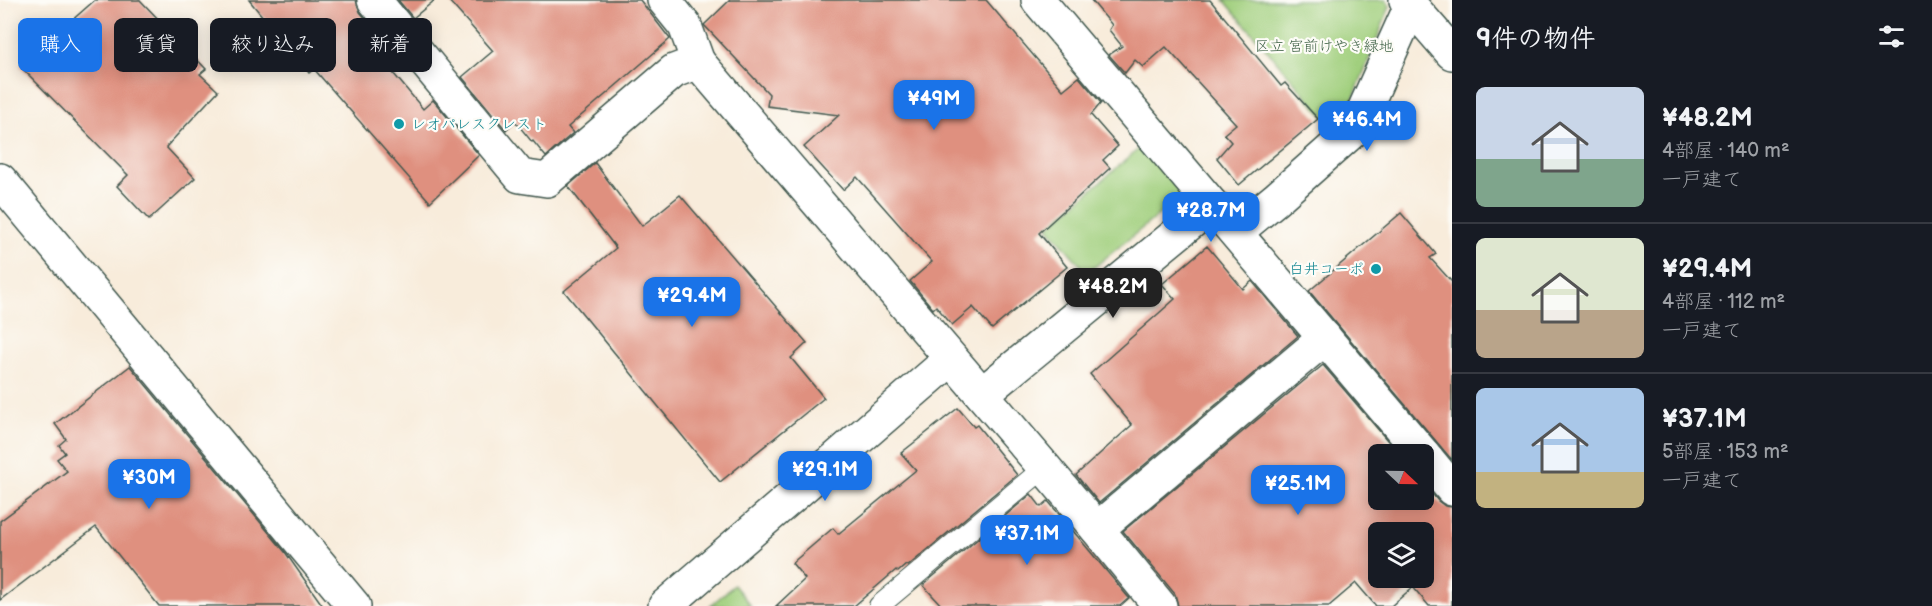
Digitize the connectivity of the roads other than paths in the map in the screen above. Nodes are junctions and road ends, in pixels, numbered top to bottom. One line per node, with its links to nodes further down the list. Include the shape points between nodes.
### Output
1 (374, 0): 6 (street, via 520,176 547,180 674,71)
2 (664, 0): 6 (street, via 685,26)
3 (1038, 0): 8 (street)
4 (1409, 3): 5 (street); 9 (street, via 1356,128)
5 (1452, 53)
6 (698, 62): 11 (street)
7 (0, 180): 19 (street)
8 (1212, 205): 9 (street); 12 (street)
9 (1236, 232): 10 (street)
10 (1324, 338): 13 (street); 17 (street)
11 (951, 359): 12 (street); 20 (street)
12 (982, 394): 14 (street)
13 (1414, 444)
14 (1044, 468): 17 (street); 21 (lane)
15 (1434, 468): 16 (street)
16 (1452, 489)
17 (1097, 529): 18 (street)
18 (1152, 603)
19 (354, 606)
20 (665, 606)
21 (879, 606)

